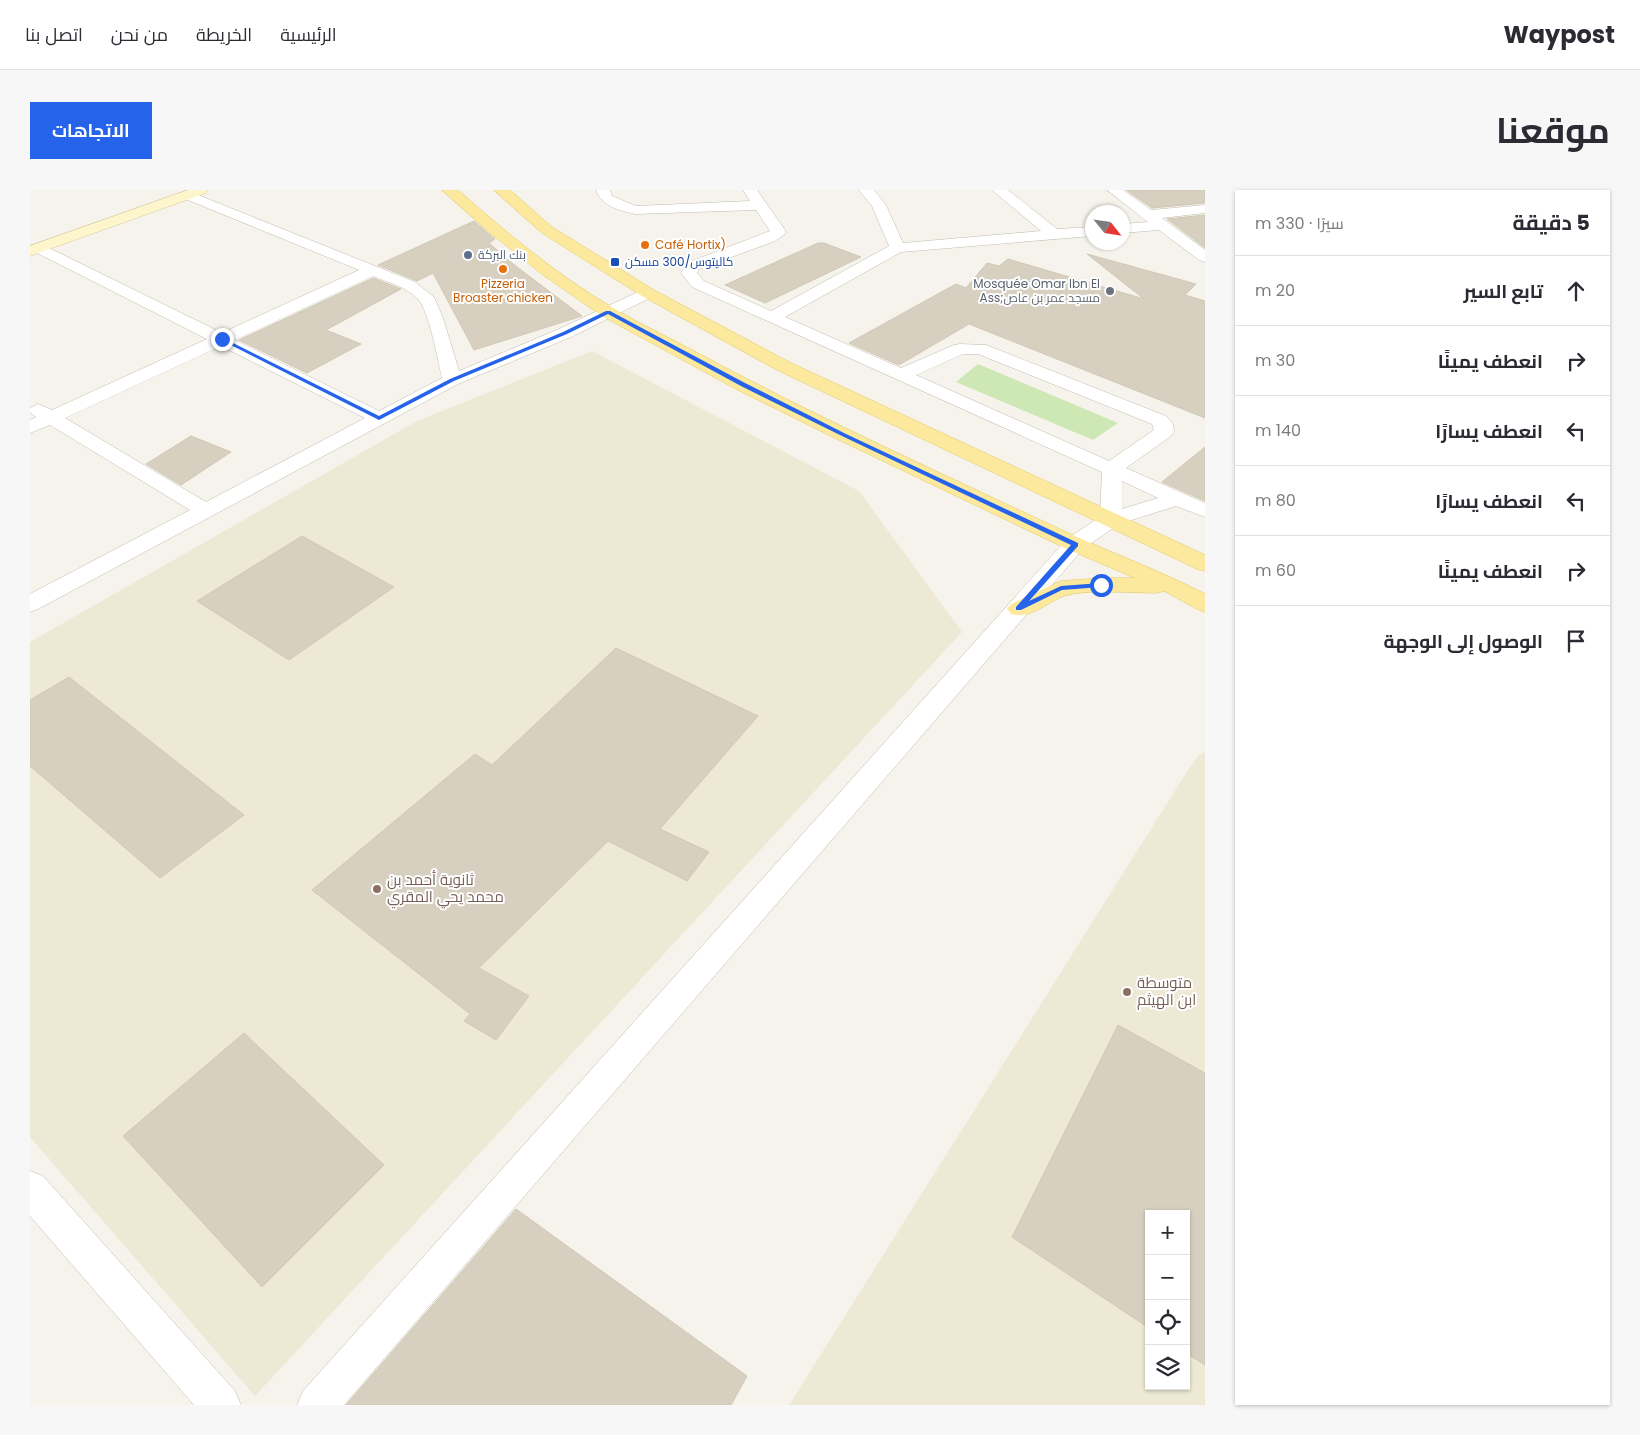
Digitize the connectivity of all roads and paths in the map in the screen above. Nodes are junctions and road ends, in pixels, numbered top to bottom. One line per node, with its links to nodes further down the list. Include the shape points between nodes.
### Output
1 (449, 190): 20 (main road, via 542,267)
2 (501, 190): 19 (main road, via 547,230)
3 (603, 190): 8 (street, via 606,198 635,210)
4 (866, 190): 15 (street, via 879,204)
5 (999, 190): 14 (street)
6 (1114, 190): 10 (street)
7 (195, 192): 16 (street); 18 (street)
8 (755, 197): 21 (street, via 778,233 693,266 689,273 698,284)
9 (1205, 209): 10 (street)
10 (1148, 215): 11 (street)
11 (1163, 225): 12 (street); 17 (street)
12 (1130, 228)
13 (1085, 232): 14 (street)
14 (1055, 234): 15 (street)
15 (897, 248): 21 (street)
16 (34, 249): 22 (street)
17 (1205, 257)
18 (373, 270): 22 (street); 24 (street, via 409,285 426,297)
19 (648, 293): 20 (street); 33 (main road, via 783,366)
20 (608, 312): 24 (street); 34 (main road, via 743,385)
21 (772, 317): 23 (street)
22 (222, 339): 26 (street); 27 (street)
23 (900, 375): 29 (street); 29 (street, via 960,349 980,349 1163,424 1164,432)
24 (452, 380): 27 (street)
25 (30, 406): 26 (street)
26 (50, 417): 28 (street); 31 (street)
27 (379, 418): 31 (street)
28 (30, 427)
29 (1112, 468): 30 (street); 33 (street)
30 (1176, 499): 32 (street); 33 (street)
31 (205, 510): 37 (street)
32 (1205, 511)
33 (1111, 519): 34 (street); 35 (main road)
34 (1076, 544): 36 (main road); 39 (street)
35 (1205, 564)
36 (1172, 586): 38 (main road); 39 (main road, via 1061,588)
37 (30, 604)
38 (1205, 604)
39 (1019, 609): 42 (street)
40 (30, 1189): 41 (street)
41 (221, 1405)
42 (317, 1405)

